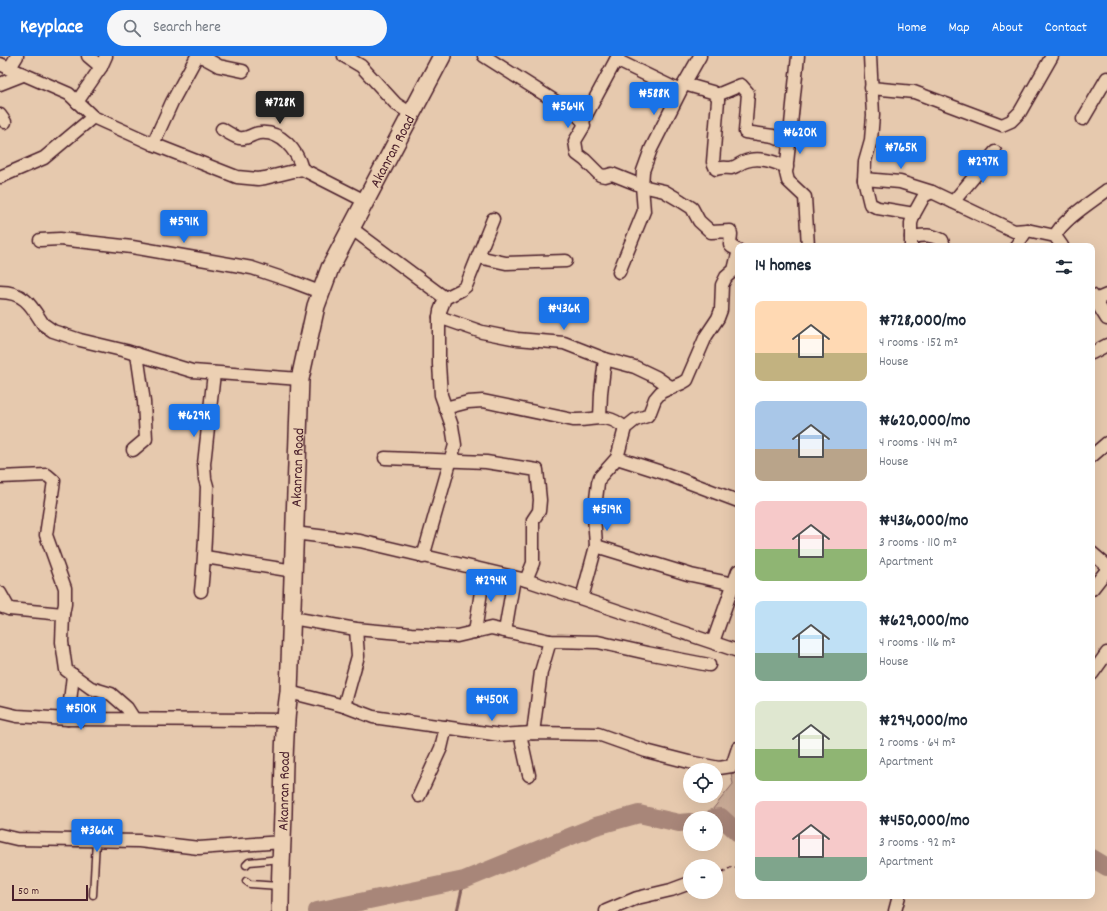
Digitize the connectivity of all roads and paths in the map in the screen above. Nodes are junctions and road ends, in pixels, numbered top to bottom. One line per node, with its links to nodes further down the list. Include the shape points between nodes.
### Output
1 (18, 56): 14 (street)
2 (88, 56): 13 (street)
3 (197, 56): 29 (street)
4 (201, 56): 15 (street, via 219,66)
5 (344, 56): 23 (street, via 361,66 396,104)
6 (442, 56): 23 (main road, Akanran Road)
7 (484, 56): 26 (street)
8 (700, 56): 19 (street)
9 (798, 56): 28 (street)
10 (870, 56): 20 (street)
11 (1052, 56): 20 (street, via 1020,112 1012,121 1002,125 914,92)
12 (620, 59): 19 (street); 26 (street)
13 (103, 62): 22 (street)
14 (4, 66): 16 (street)
15 (243, 71)
16 (23, 75): 18 (street); 22 (street, via 68,94)
17 (1107, 78): 25 (street)
18 (0, 84)
19 (682, 88): 21 (street); 35 (street, via 651,150 643,171)
20 (871, 88): 34 (street, via 873,116)
21 (717, 94): 28 (street, via 741,85 748,93 745,132 773,136); 31 (street, via 713,162 716,169 732,168 757,159 772,161)
22 (77, 102): 24 (street)
23 (410, 113): 38 (main road, Akanran Road)
24 (93, 117): 29 (street); 33 (street, via 44,158)
25 (1083, 119)
26 (583, 121): 35 (street, via 584,126 575,141 577,154 600,175 612,174)
27 (222, 129): 32 (street, via 240,138 248,138 259,133 271,134 282,139 293,148)
28 (789, 143): 31 (street)
29 (153, 144): 32 (street, via 237,177 258,179)
30 (995, 152): 39 (street)
31 (786, 167): 47 (street, via 788,181 805,197)
32 (302, 169): 38 (street)
33 (0, 178)
34 (864, 179): 37 (street, via 900,182); 40 (street, via 870,204 878,208)
35 (642, 186): 50 (street, via 664,191 690,206 699,221 711,232 730,231 730,245); 54 (street, via 644,211)
36 (1107, 190): 45 (street, via 1064,223 1058,230)
37 (932, 192): 39 (street); 40 (street, via 924,196)
38 (364, 202): 42 (main road, Akanran Road)
39 (953, 202): 43 (street, via 1014,231)
40 (914, 214): 46 (street, via 911,222)
41 (493, 219): 51 (street)
42 (351, 228): 56 (main road, Akanran Road); 58 (street)
43 (1027, 230): 45 (street); 49 (street)
44 (40, 240): 56 (street, via 60,239 125,246 252,268)
45 (1059, 241)
46 (911, 242): 48 (street, via 927,235 942,240)
47 (808, 243)
48 (943, 243)
49 (1018, 243)
50 (735, 249)
51 (478, 257): 52 (street, via 506,263); 58 (street, via 466,286)
52 (566, 261)
53 (735, 266): 69 (street, via 722,284 721,310 706,336 687,380)
54 (619, 272)
55 (0, 292): 65 (street, via 23,299 43,324 53,331)
56 (320, 292): 68 (main road, Akanran Road)
57 (1107, 295): 59 (street)
58 (445, 298): 61 (street)
59 (1095, 298)
60 (1095, 300): 62 (street)
61 (439, 317): 66 (street, via 482,332 517,339 564,343); 70 (street, via 441,395)
62 (1107, 319)
63 (1107, 345): 64 (street)
64 (1095, 351)
65 (137, 354): 67 (street, via 192,371); 74 (street, via 146,439)
66 (605, 359): 69 (street, via 635,367); 71 (street)
67 (214, 373): 68 (street); 85 (street, via 204,464 207,486)
68 (300, 379): 81 (main road, Akanran Road)
69 (672, 388): 72 (street, via 658,395 647,416 635,420)
70 (445, 408): 71 (street, via 483,401 573,420); 78 (street, via 455,437)
71 (600, 418): 72 (street, via 610,418)
72 (625, 428): 77 (street)
73 (1107, 443): 75 (street)
74 (133, 450)
75 (1095, 453)
76 (385, 458): 78 (street)
77 (617, 458): 80 (street); 82 (street, via 607,467 598,483 594,515)
78 (450, 460): 83 (street); 90 (street, via 486,462 537,470 540,500 539,511 533,520 533,563)
79 (0, 477): 98 (street, via 47,475 54,481 46,535 65,588 66,604)
80 (735, 500)
81 (294, 533): 83 (street, via 360,541); 88 (main road, Akanran Road)
82 (596, 546): 92 (street, via 691,575); 96 (street)
83 (423, 556): 89 (street)
84 (1095, 556): 86 (street)
85 (205, 557): 88 (street); 94 (street)
86 (1107, 566)
87 (1107, 570): 93 (street)
88 (294, 571): 99 (main road, Akanran Road)
89 (484, 571): 90 (street); 102 (street)
90 (520, 579): 96 (street); 101 (street)
91 (735, 581): 92 (street)
92 (734, 584): 104 (street)
93 (1095, 585)
94 (201, 591)
95 (0, 593): 97 (street)
96 (582, 598): 104 (street)
97 (4, 608): 98 (street)
98 (63, 614): 109 (street, via 62,651 66,670)
99 (292, 618): 100 (street); 110 (main road, Akanran Road)
100 (356, 629): 102 (street, via 457,636); 111 (street, via 358,656)
101 (505, 631): 102 (street, via 491,628); 103 (street)
102 (475, 632)
103 (550, 641): 107 (street, via 598,642); 117 (street, via 541,672)
104 (713, 642): 105 (street)
105 (735, 650)
106 (1107, 653): 108 (street)
107 (709, 665)
108 (1099, 670)
109 (73, 674): 113 (street); 114 (street, via 91,688 111,694 128,708)
110 (289, 692): 111 (street); 115 (main road, Akanran Road)
111 (344, 706): 116 (street, via 373,717)
112 (0, 712): 113 (street, via 17,716)
113 (68, 719): 114 (street)
114 (134, 720): 115 (street)
115 (285, 720): 124 (main road, Akanran Road)
116 (446, 728): 118 (street, via 500,735); 121 (street, via 441,748)
117 (533, 733): 118 (street); 119 (street, via 598,734 646,751 719,768 732,766)
118 (520, 734): 120 (street)
119 (735, 757)
120 (528, 776)
121 (418, 796)
122 (0, 835): 123 (street, via 17,839)
123 (96, 841): 124 (street, via 139,841 199,848); 132 (lane)
124 (282, 842): 125 (main road, Akanran Road)
125 (281, 859): 126 (lane, via 249,862); 130 (main road, Akanran Road)
126 (246, 865)
127 (735, 868): 128 (path)
128 (723, 872)
129 (246, 881): 130 (lane, via 250,884)
130 (279, 886): 134 (main road, Akanran Road)
131 (683, 886): 135 (street, via 637,898)
132 (93, 895)
133 (898, 899): 136 (street)
134 (280, 910)
135 (606, 911)
136 (895, 911)

